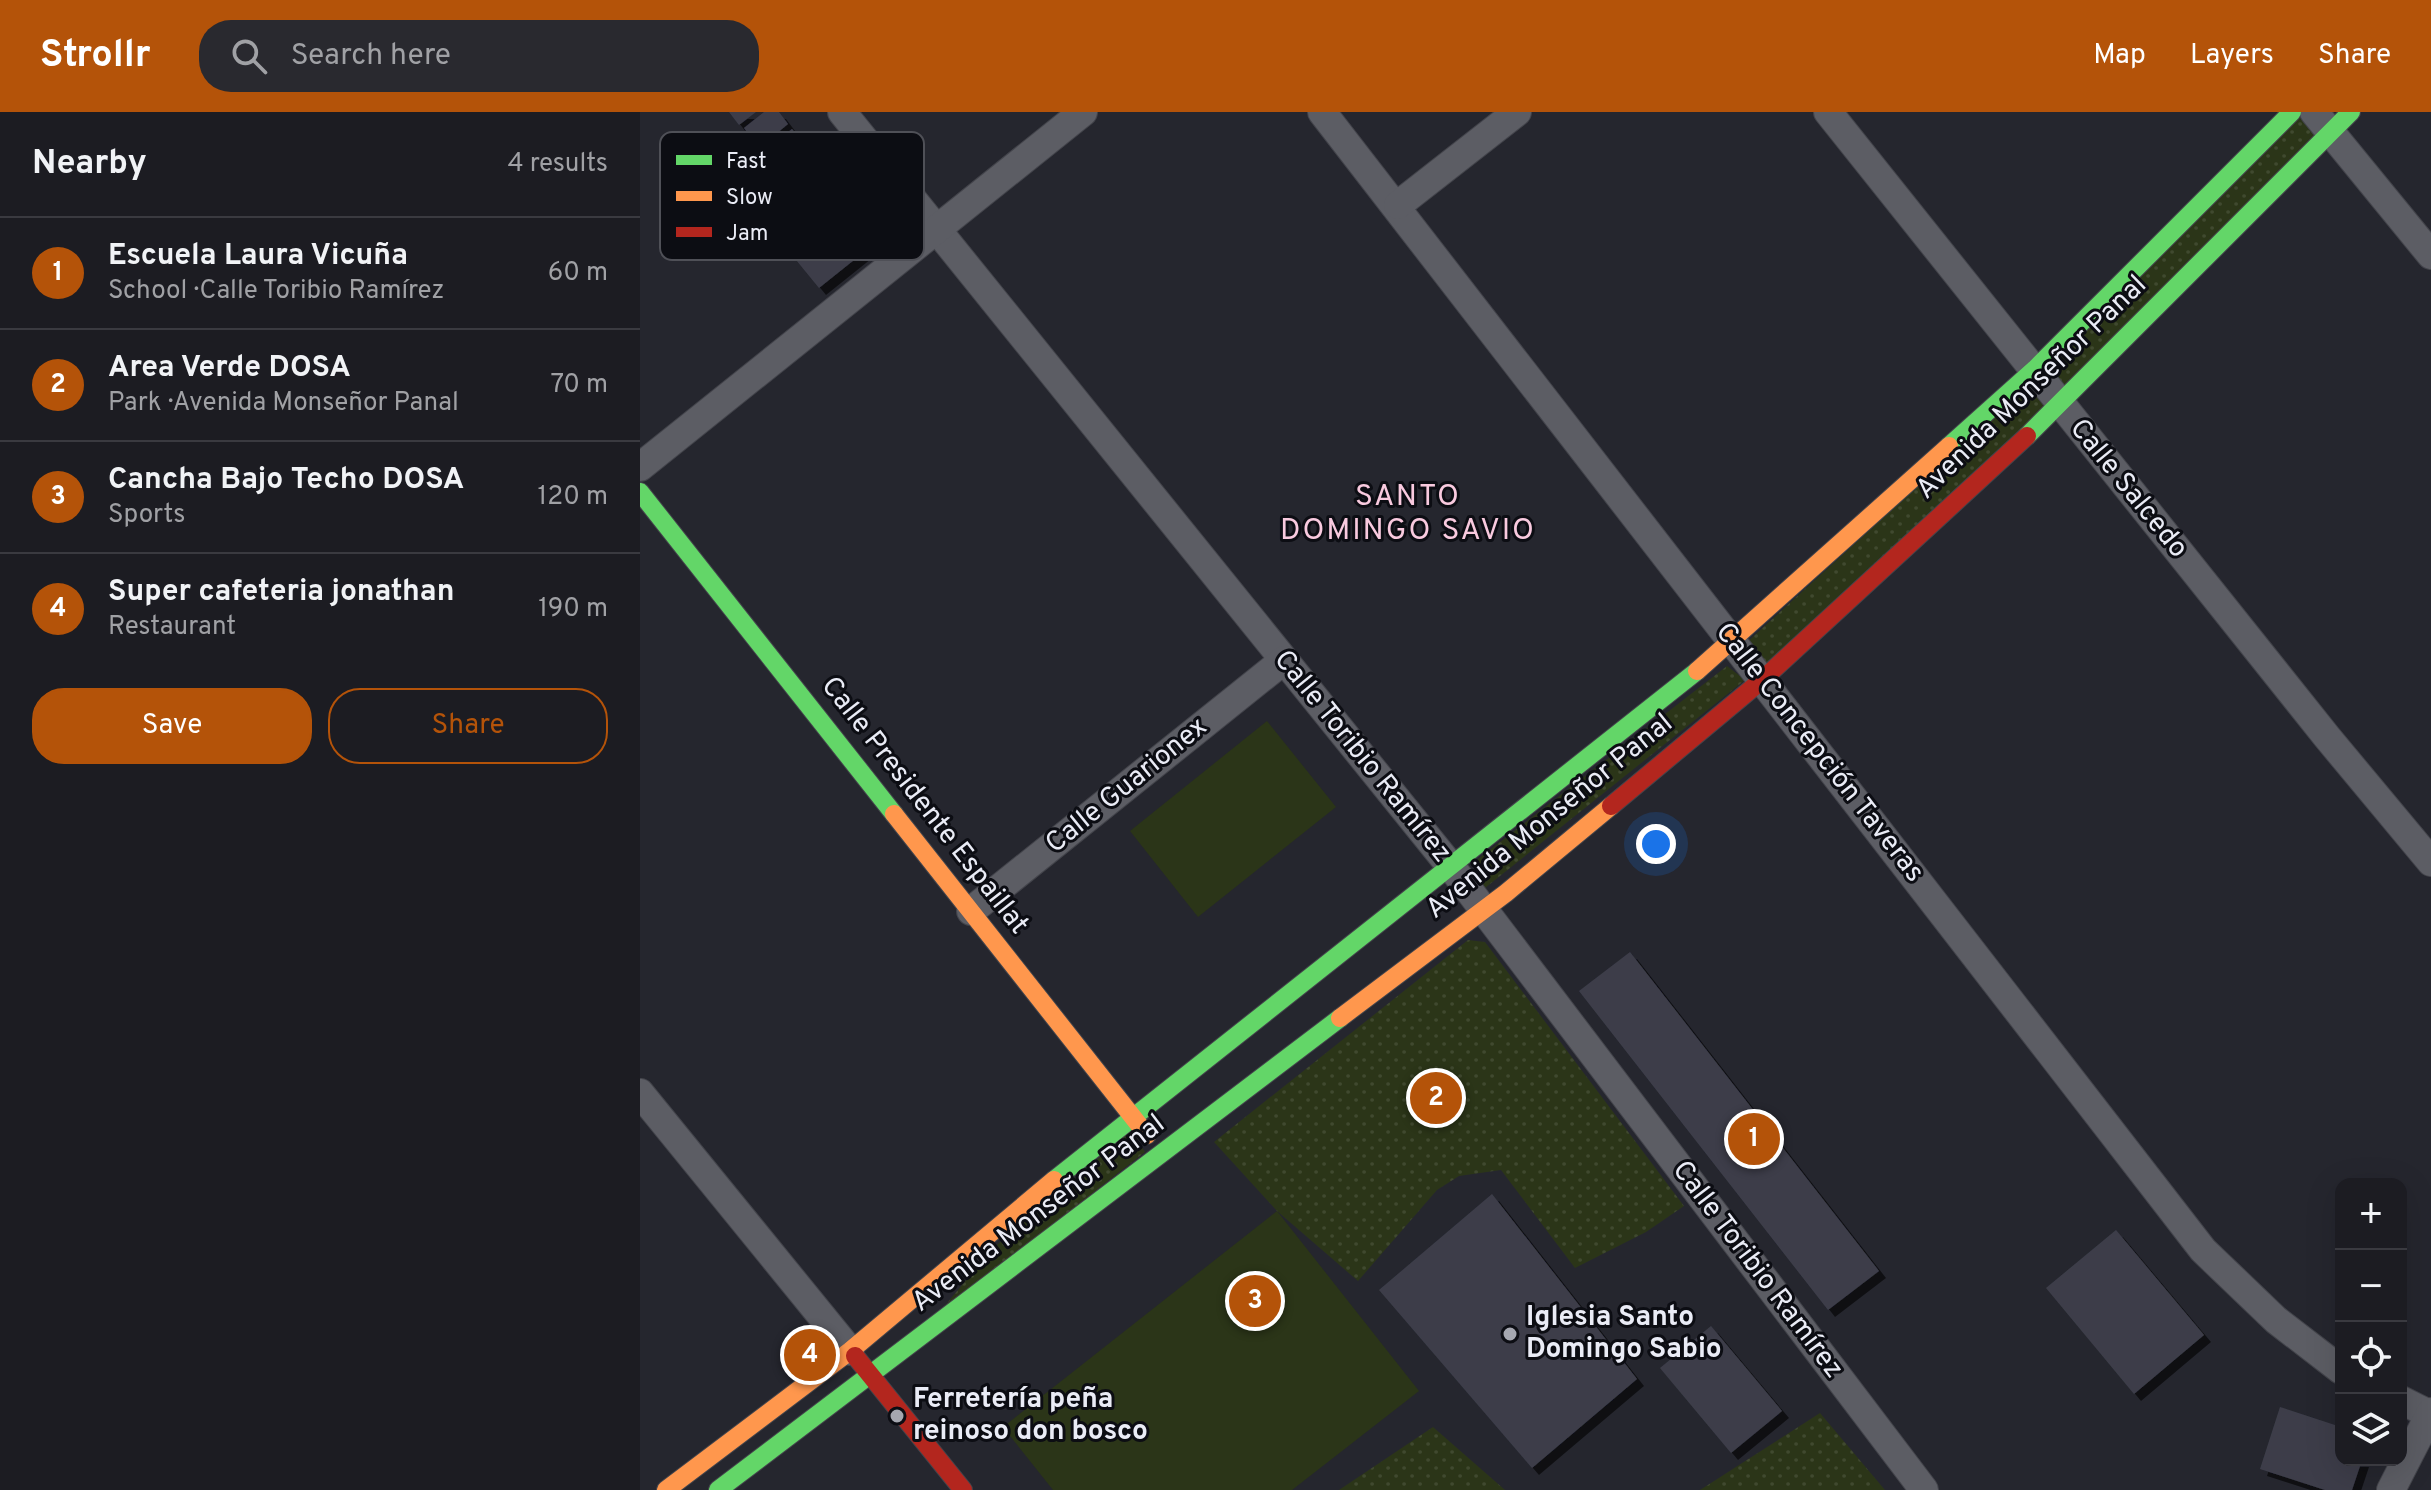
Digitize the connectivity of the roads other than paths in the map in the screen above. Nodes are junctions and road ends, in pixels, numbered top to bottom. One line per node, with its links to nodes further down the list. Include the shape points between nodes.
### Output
1 (842, 112): 9 (street, Calle Toribio Ramírez)
2 (1083, 112): 12 (street)
3 (1322, 112): 10 (street, Calle Concepción Taveras)
4 (1517, 112): 10 (street)
5 (1828, 112): 16 (street, Calle Salcedo)
6 (2292, 112): 16 (street, Avenida Monseñor Panal)
7 (2351, 112): 8 (street, Avenida Monseñor Panal)
8 (2322, 122): 14 (street); 17 (street, Avenida Monseñor Panal)
9 (858, 132)
10 (1398, 205): 20 (street, Calle Concepción Taveras)
11 (924, 214): 12 (street, Calle Toribio Ramírez)
12 (937, 230): 13 (street); 21 (street, Calle Toribio Ramírez)
13 (924, 240)
14 (2431, 255)
15 (899, 260): 18 (street)
16 (2035, 369): 17 (street, Calle Salcedo); 20 (street, Avenida Monseñor Panal)
17 (2060, 405): 22 (street, Avenida Monseñor Panal); 23 (street, Calle Salcedo)
18 (640, 467)
19 (640, 492): 26 (street, Calle Presidente Espaillat)
20 (1733, 642): 22 (street, Calle Concepción Taveras); 24 (street, Avenida Monseñor Panal)
21 (1284, 660): 24 (street, Calle Toribio Ramírez); 26 (street, Calle Guarionex)
22 (1762, 680): 25 (street, Avenida Monseñor Panal); 31 (street, Calle Concepción Taveras, via 2203,1250 2276,1320)
23 (2431, 862)
24 (1452, 868): 25 (street, Calle Toribio Ramírez); 28 (street, Avenida Monseñor Panal)
25 (1483, 909): 29 (street, Avenida Monseñor Panal); 38 (street, Calle Toribio Ramírez)
26 (971, 911): 28 (street, Calle Presidente Espaillat)
27 (640, 1093): 30 (street)
28 (1132, 1115): 29 (street, Calle Presidente Espaillat); 30 (street, Avenida Monseñor Panal)
29 (1163, 1156): 32 (street, Avenida Monseñor Panal)
30 (850, 1351): 32 (street); 35 (street, Avenida Monseñor Panal)
31 (2335, 1365)
32 (873, 1375): 36 (street, Avenida Monseñor Panal); 37 (street)
33 (2407, 1403): 34 (street)
34 (2431, 1414): 39 (street)
35 (666, 1490)
36 (718, 1490)
37 (963, 1490)
38 (1924, 1490)
39 (2391, 1490)

